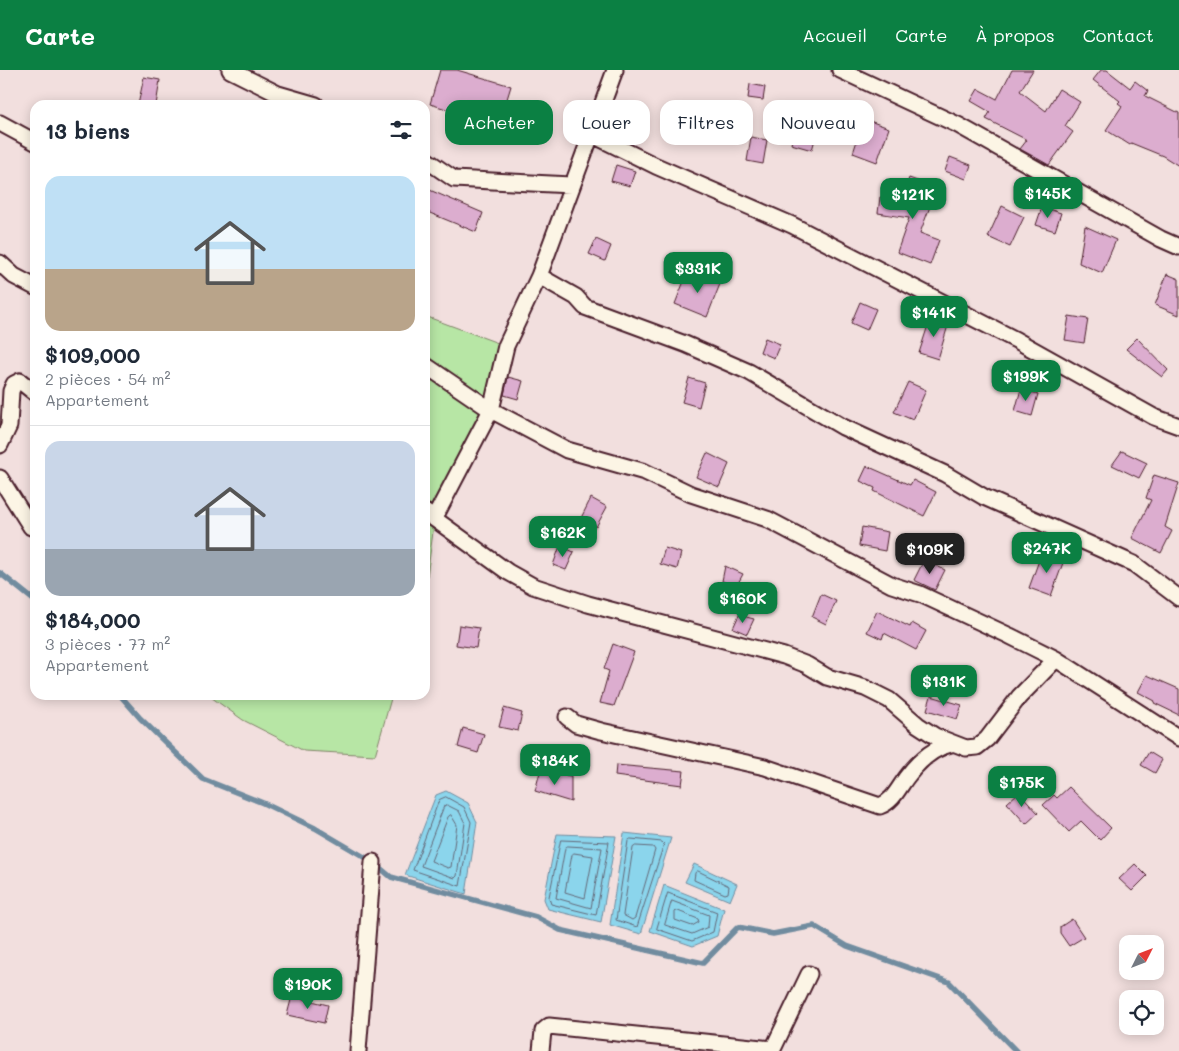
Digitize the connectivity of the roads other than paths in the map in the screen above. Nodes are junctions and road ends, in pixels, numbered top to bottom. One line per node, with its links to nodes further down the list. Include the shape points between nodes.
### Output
1 (230, 70): 4 (street, via 278,94)
2 (615, 70): 5 (street)
3 (840, 70): 12 (street, via 958,125)
4 (299, 100)
5 (604, 100)
6 (0, 123): 7 (street)
7 (30, 139)
8 (587, 145): 11 (street)
9 (613, 145): 19 (street, via 792,225 1016,340 1154,417)
10 (430, 162): 11 (street, via 454,179)
11 (571, 185): 14 (street)
12 (1179, 247)
13 (0, 263): 15 (street)
14 (538, 276): 18 (street, via 506,346); 24 (street, via 576,297 586,307 749,372 851,431 945,474 984,497 1134,564)
15 (30, 284)
16 (430, 367): 18 (street)
17 (30, 389): 20 (street, via 20,381 14,384 8,426)
18 (491, 410): 22 (street); 25 (street, via 567,450 645,472 691,494 767,519 892,585 920,594)
19 (1179, 426)
20 (0, 445)
21 (0, 478): 23 (street)
22 (430, 514): 28 (street, via 533,586 588,604 784,656 827,677 865,688 889,700 918,725)
23 (30, 525)
24 (1179, 598)
25 (1056, 659): 27 (street); 28 (street, via 1019,697 987,739 977,747)
26 (566, 717): 28 (street, via 576,724 610,734 765,767 880,806 890,801 925,757)
27 (1179, 738)
28 (951, 744)
29 (373, 862): 32 (street)
30 (809, 974): 31 (street)
31 (772, 1050): 33 (street, via 549,1026 543,1031)
32 (358, 1051)
33 (541, 1051)

